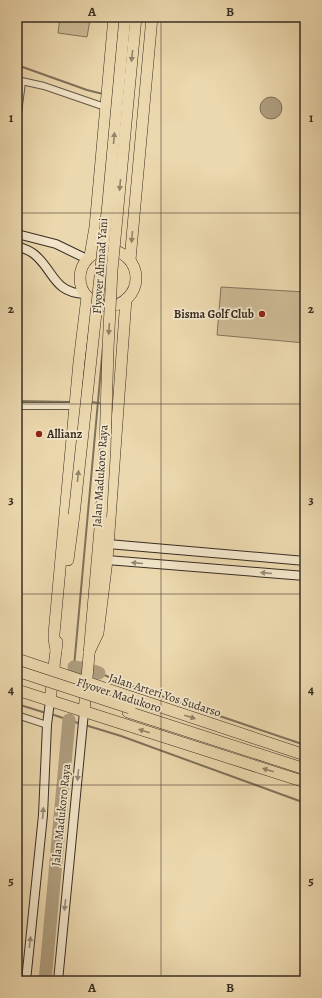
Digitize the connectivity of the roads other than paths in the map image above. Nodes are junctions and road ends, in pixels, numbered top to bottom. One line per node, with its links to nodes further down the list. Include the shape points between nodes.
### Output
1 (114, 17): 6 (highway, via 107,87)
2 (125, 17): 17 (highway, Flyover Ahmad Yani, one-way to 2, bridge, via 108,203)
3 (136, 17): 18 (highway, Flyover Ahmad Yani, one-way to 18, bridge, via 112,270)
4 (152, 17): 7 (highway)
5 (19, 81): 6 (street); 8 (street)
6 (108, 106): 7 (highway, bridge); 11 (highway, via 95,227)
7 (143, 113): 12 (highway, one-way to 12)
8 (17, 121)
9 (17, 234): 11 (street, via 56,244)
10 (17, 246): 13 (street, via 35,254 65,290)
11 (89, 257): 12 (highway, bridge, via 109,250 118,252); 13 (highway, via 82,267 80,276 81,285)
12 (130, 260): 14 (highway, via 134,267 136,282)
13 (89, 298): 14 (highway, bridge, via 102,306 119,304); 15 (highway, Jalan Madukoro Raya)
14 (126, 299): 19 (highway, Jalan Madukoro Raya)
15 (75, 400): 16 (street); 23 (highway, Jalan Madukoro Raya, via 54,634)
16 (17, 406)
17 (74, 515): 23 (highway, Jalan Madukoro Raya)
18 (101, 517): 24 (highway, Jalan Madukoro Raya)
19 (108, 544): 20 (highway, Jalan Madukoro Raya); 21 (street)
20 (107, 560): 22 (street, one-way to 20); 24 (highway, Jalan Madukoro Raya, via 98,633)
21 (305, 561)
22 (305, 576)
23 (56, 650): 27 (highway, Jalan Madukoro Raya)
24 (89, 655): 29 (highway, Jalan Madukoro Raya)
25 (17, 659): 27 (highway, Jalan Arteri Yos Sudarso)
26 (17, 671): 32 (highway, Flyover Madukoro, bridge)
27 (54, 671): 29 (highway, Jalan Arteri Yos Sudarso); 31 (highway, Jalan Madukoro Raya)
28 (17, 676): 32 (highway, Flyover Madukoro)
29 (87, 682): 34 (highway, Jalan Madukoro Raya); 36 (highway, Jalan Arteri Yos Sudarso, one-way to 36)
30 (17, 690): 31 (highway)
31 (49, 706): 34 (highway); 35 (street, Jalan Madukoro Raya)
32 (129, 710): 37 (highway, Flyover Madukoro); 38 (highway, Flyover Madukoro)
33 (17, 715): 35 (street)
34 (84, 717): 39 (highway, one-way to 34); 41 (street, Jalan Madukoro Raya, one-way to 41)
35 (47, 724): 40 (street, Jalan Madukoro Raya, one-way to 35, via 43,815)
36 (305, 755)
37 (305, 765)
38 (305, 769)
39 (305, 782)
40 (26, 981)
41 (58, 981)

